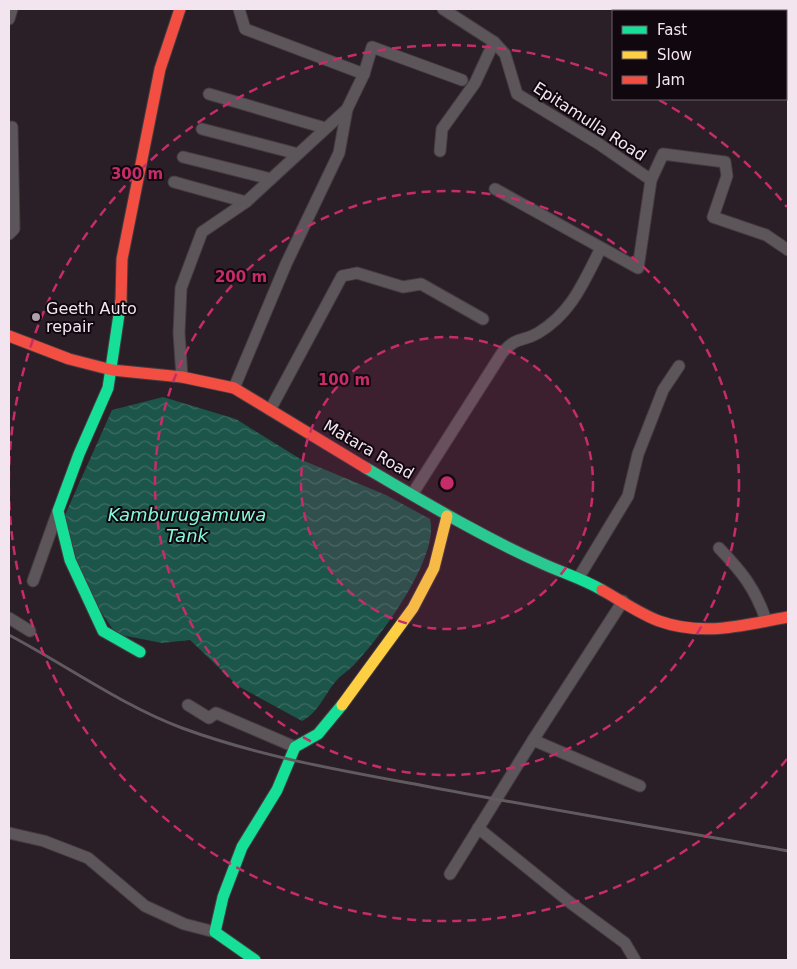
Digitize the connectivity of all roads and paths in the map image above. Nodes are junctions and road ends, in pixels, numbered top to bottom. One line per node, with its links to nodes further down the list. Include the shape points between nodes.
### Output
1 (12, 9): 5 (street)
2 (180, 9): 28 (main road, via 160,69 122,260 121,314)
3 (238, 9): 7 (street, via 246,29)
4 (443, 9): 6 (street, Epitamulla Road)
5 (9, 19)
6 (494, 42): 14 (street, via 475,83 442,129); 18 (street, Epitamulla Road, via 505,54 516,94)
7 (364, 74): 8 (street, via 372,47); 10 (street)
8 (462, 80)
9 (209, 94): 12 (street)
10 (347, 108): 12 (street); 30 (street, via 339,153 286,264)
11 (12, 127): 22 (street, via 14,229)
12 (325, 128): 15 (street)
13 (202, 129): 15 (street)
14 (440, 151)
15 (298, 154): 17 (street)
16 (183, 157): 17 (street)
17 (271, 180): 21 (street)
18 (651, 180): 23 (street, via 638,268); 24 (street, Epitamulla Road, via 663,154 725,162 727,176 713,216 766,235)
19 (174, 182): 21 (street)
20 (495, 189): 23 (street)
21 (246, 202): 29 (street, via 202,232 181,288 179,333)
22 (9, 234)
23 (601, 248): 32 (street, via 573,302 537,334 512,342 502,354)
24 (788, 250)
25 (483, 320): 31 (street, via 421,284 403,287 357,273 342,276)
26 (9, 336): 28 (main road, Matara Road, via 70,359)
27 (679, 366): 36 (street, via 663,390 638,454 628,496)
28 (112, 370): 29 (main road, Matara Road); 33 (main road, via 108,388)
29 (182, 377): 30 (main road, Matara Road)
30 (234, 388): 31 (main road, Matara Road)
31 (270, 410): 32 (main road, Matara Road)
32 (413, 493): 34 (main road, Matara Road)
33 (58, 511): 37 (street); 43 (main road, via 70,560 103,631)
34 (447, 516): 36 (main road, Matara Road, via 540,563); 46 (main road, via 434,568 413,608 318,734)
35 (719, 548): 41 (street, via 743,572 758,595)
36 (579, 577): 38 (main road, Matara Road)
37 (32, 581)
38 (623, 601): 41 (main road, Matara Road, via 658,621 683,628 710,631); 45 (street)
39 (788, 617): 41 (main road, Matara Road)
40 (9, 618): 42 (street)
41 (766, 620)
42 (30, 631)
43 (140, 652)
44 (188, 705): 46 (street, via 209,718 216,714)
45 (533, 740): 47 (street); 48 (street)
46 (294, 748): 51 (main road, via 277,790 242,847 223,897)
47 (640, 786)
48 (478, 828): 50 (street); 53 (street, via 625,943)
49 (9, 834): 51 (street, via 44,842 88,858 145,906 184,924)
50 (450, 874)
51 (215, 932): 52 (main road)
52 (255, 960)
53 (635, 960)

